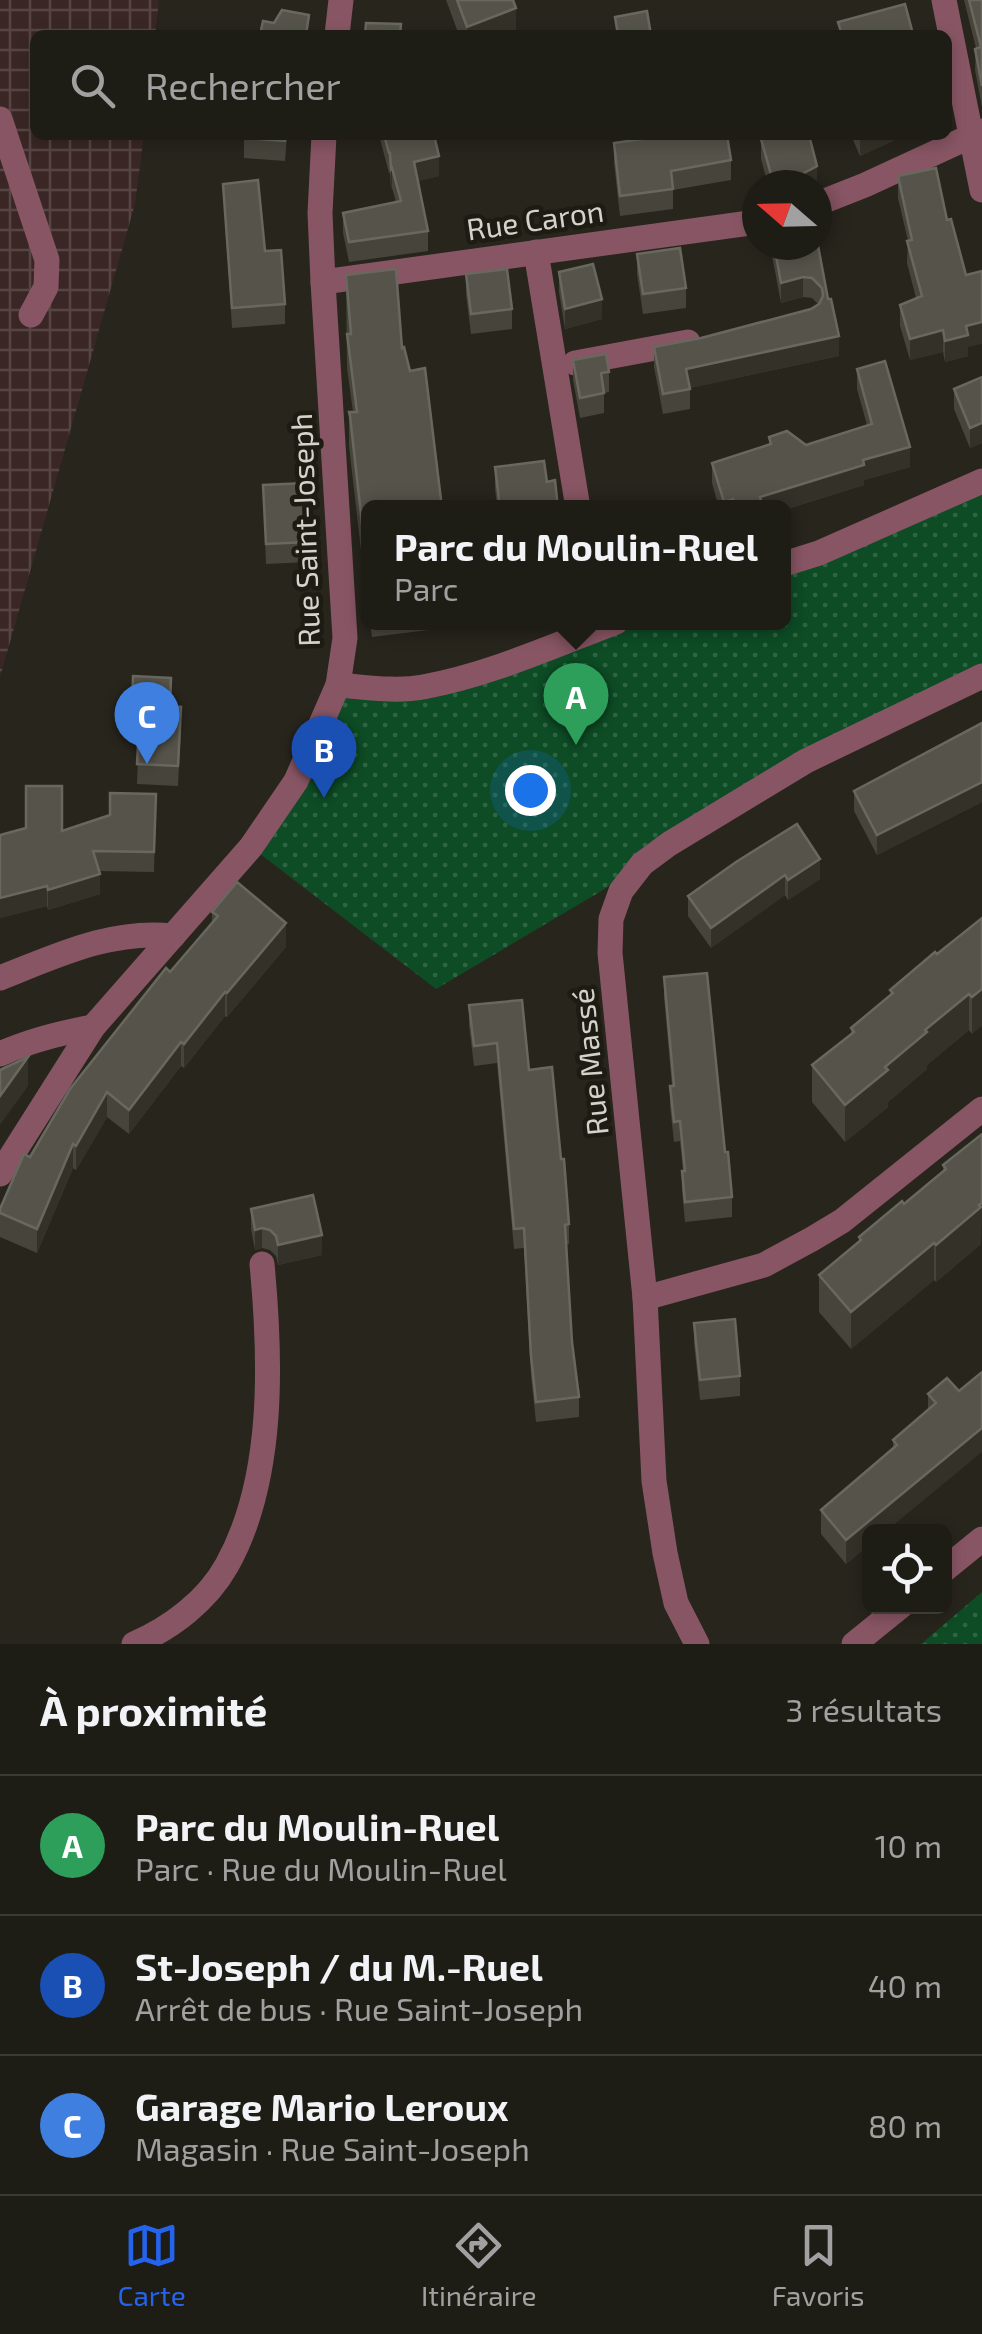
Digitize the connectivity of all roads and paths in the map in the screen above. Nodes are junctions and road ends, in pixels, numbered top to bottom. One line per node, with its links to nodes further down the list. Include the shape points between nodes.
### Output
1 (341, 0): 3 (street)
2 (944, 0): 4 (street)
3 (338, 30)
4 (951, 30)
5 (952, 33): 7 (street)
6 (0, 119): 14 (street, via 47,260 46,287)
7 (976, 133): 9 (street); 10 (street)
8 (324, 140): 13 (street, Rue Saint-Joseph)
9 (982, 190)
10 (832, 198)
11 (742, 224): 12 (street, Rue Caron)
12 (536, 252): 13 (street, Rue Caron); 16 (street)
13 (323, 282): 22 (street, Rue Saint-Joseph, via 345,638)
14 (31, 316)
15 (705, 338): 16 (street)
16 (555, 367): 18 (street)
17 (982, 481): 19 (street)
18 (577, 500)
19 (791, 562)
20 (591, 630): 22 (street, via 420,688)
21 (982, 676): 30 (street, Rue Massé, via 806,760 668,844 621,891 610,919 610,953)
22 (338, 685): 23 (street, Rue Saint-Joseph, via 296,781 252,848)
23 (173, 936): 24 (street, via 88,943); 25 (street, Rue Saint-Joseph)
24 (0, 978)
25 (93, 1028): 26 (street); 28 (street, Rue Saint-Joseph)
26 (0, 1054)
27 (982, 1109): 30 (street, via 812,1239 764,1265)
28 (0, 1174)
29 (262, 1264): 34 (street, via 266,1390 256,1484 242,1531 208,1591 180,1618)
30 (646, 1298): 35 (street, Rue Massé, via 657,1499 676,1604)
31 (982, 1540): 32 (street)
32 (952, 1564)
33 (891, 1614): 36 (street)
34 (134, 1644)
35 (697, 1644)
36 (854, 1644)

